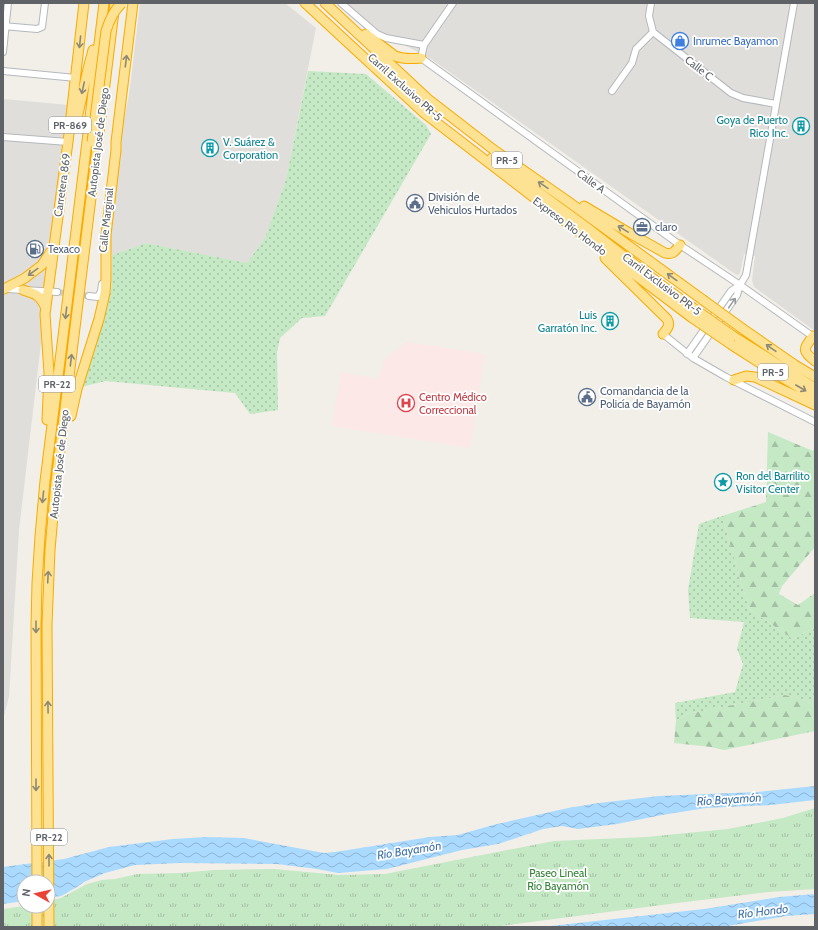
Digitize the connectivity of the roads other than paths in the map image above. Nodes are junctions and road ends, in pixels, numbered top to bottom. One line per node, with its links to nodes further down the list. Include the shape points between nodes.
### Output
1 (8, 3): 16 (street)
2 (45, 3): 16 (street, via 42,27 37,29)
3 (84, 3): 22 (highway, Carretera 869 / PR-869, one-way to 22)
4 (104, 3): 15 (highway, Autopista José de Diego / PR-22)
5 (115, 3): 35 (highway, Autopista José de Diego / PR-22)
6 (122, 3): 32 (highway, bridge, via 111,18 106,31)
7 (132, 3): 54 (highway, Calle Marginal, one-way to 7, via 75,389 98,310 97,297 106,283 106,235)
8 (305, 3): 29 (highway, Expreso Río Hondo / PR-5, via 424,113)
9 (313, 3): 40 (highway, Carril Exclusivo PR-5, via 436,115 662,285)
10 (325, 3): 20 (highway, via 395,56 406,59); 27 (highway, Expreso Río Hondo / PR-5, one-way to 10, via 494,150 428,99)
11 (341, 3): 18 (street, via 377,34)
12 (452, 3): 18 (street)
13 (651, 3): 17 (street, via 649,16)
14 (794, 3): 24 (street)
15 (101, 24): 28 (highway, one-way to 28, via 88,68); 34 (highway, Autopista José de Diego / PR-22)
16 (4, 26): 19 (street)
17 (653, 32): 23 (street, via 636,49 632,63); 24 (street, Calle C, via 731,93 743,98)
18 (424, 45): 20 (street)
19 (3, 52)
20 (421, 58): 30 (street, Calle A)
21 (3, 71): 22 (street)
22 (76, 78): 26 (highway, Carretera 869 / PR-869)
23 (612, 91)
24 (776, 104): 33 (street, via 746,275)
25 (3, 137): 26 (street)
26 (68, 142): 28 (highway, Carretera 869 / PR-869)
27 (566, 200): 30 (highway, one-way to 27, via 672,253 665,253 582,206); 47 (highway, Expreso Río Hondo / PR-5, one-way to 27, bridge, via 743,329)
28 (59, 212): 31 (highway, Carretera 869 / PR-869)
29 (593, 243): 40 (highway, Expreso Río Hondo / PR-5); 41 (highway, via 668,320 669,327)
30 (680, 245): 33 (street, Calle A)
31 (54, 247): 36 (highway, PR-869, one-way to 36, via 42,265); 38 (highway, Carretera 869)
32 (80, 249): 34 (highway); 35 (highway)
33 (740, 285): 42 (street, Calle A); 44 (street, via 731,291); 45 (street, one-way to 33, via 737,296)
34 (69, 288): 53 (highway, Autopista José de Diego / PR-22, one-way to 53)
35 (80, 288): 54 (highway, Autopista José de Diego / PR-22, one-way to 35)
36 (3, 289): 37 (street, PR-869)
37 (23, 290): 38 (street, PR-869); 39 (highway, via 38,296)
38 (52, 291): 39 (highway, Carretera 869)
39 (46, 308): 53 (highway, Carretera 869, via 49,373)
40 (693, 313): 43 (highway, Expreso Río Hondo / PR-5, bridge)
41 (663, 334): 44 (street)
42 (814, 337): 46 (highway, via 805,350)
43 (733, 340): 49 (highway); 50 (highway, Expreso Río Hondo / PR-5, one-way to 50, via 788,381)
44 (687, 354): 45 (street)
45 (693, 358): 48 (street)
46 (815, 361)
47 (815, 377)
48 (734, 380): 51 (highway, via 746,376 755,377); 52 (street)
49 (815, 388)
50 (815, 397)
51 (815, 405)
52 (815, 422)
53 (45, 481): 55 (highway, Autopista José de Diego / PR-22, one-way to 55, via 37,583)
54 (56, 482): 58 (highway, Autopista José de Diego / PR-22, one-way to 54, via 47,625)
55 (37, 874)
56 (37, 914): 57 (highway)
57 (37, 927)
58 (49, 927)

